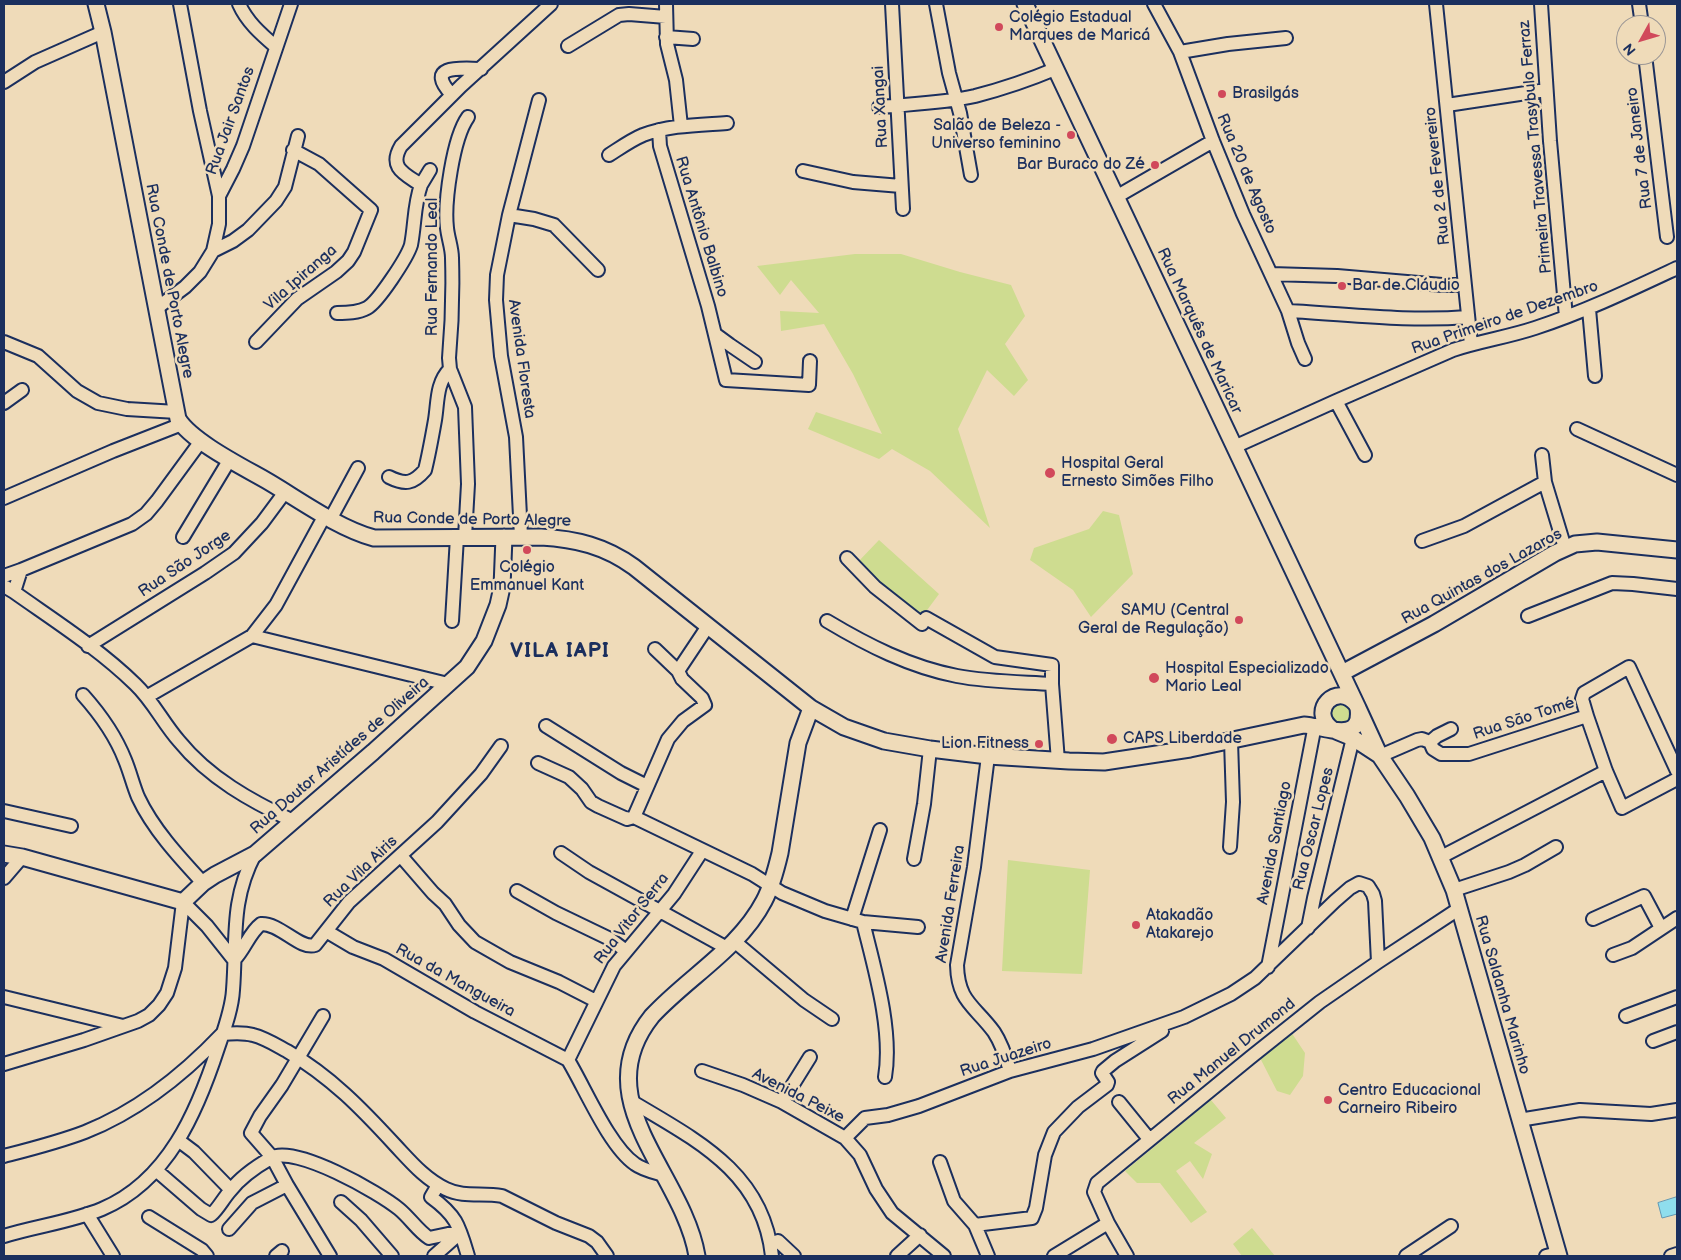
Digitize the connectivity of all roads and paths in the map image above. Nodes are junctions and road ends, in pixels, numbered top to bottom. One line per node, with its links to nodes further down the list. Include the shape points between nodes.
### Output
1 (96, 4): 13 (main road, Rua Conde de Porto Alegre)
2 (180, 4): 44 (street)
3 (239, 4): 18 (street, via 254,28)
4 (291, 4): 18 (street, Rua Jair Santos)
5 (551, 4): 21 (street)
6 (892, 4): 28 (street, Rua Xangai)
7 (936, 4): 26 (street)
8 (1025, 4): 22 (main road, Rua Marquês de Maricar)
9 (1154, 4): 19 (street, Rua 20 de Agosto)
10 (1436, 4): 29 (street, Rua 2 de Fevereiro)
11 (1541, 4): 24 (street, Primeira Travessa Trasybulo Ferraz)
12 (666, 10): 14 (street); 17 (street, via 618,15)
13 (103, 32): 23 (street, via 35,62); 54 (main road, Rua Conde de Porto Alegre)
14 (666, 37): 16 (street); 33 (street, via 676,80)
15 (1286, 38): 19 (street)
16 (693, 39)
17 (568, 46)
18 (276, 47): 44 (street, Rua Jair Santos, via 242,146)
19 (1180, 52): 36 (street, Rua 20 de Agosto)
20 (1646, 65): 48 (street, Rua 7 de Janeiro)
21 (481, 69): 25 (street); 25 (street, via 445,71 441,81)
22 (1055, 69): 26 (street); 45 (main road, Rua Marquês de Maricar)
23 (4, 82)
24 (1546, 90): 29 (street); 59 (street, Primeira Travessa Trasybulo Ferraz)
25 (452, 95): 42 (street, via 401,146 396,157 400,170)
26 (957, 99): 28 (street); 41 (street)
27 (538, 100): 47 (street, Avenida Floresta)
28 (897, 105): 30 (street); 43 (street, Rua Xangai)
29 (1447, 105): 53 (street, Rua 2 de Fevereiro)
30 (879, 107)
31 (468, 117): 67 (street, Rua Fernando Leal, via 460,134 449,184 447,227 452,260)
32 (727, 123): 33 (street)
33 (681, 126): 34 (street)
34 (659, 130): 38 (street, via 633,140); 60 (street, Rua Antônio Balbino, via 660,146)
35 (298, 136): 37 (street)
36 (1213, 141): 45 (street); 52 (street, Rua 20 de Agosto)
37 (293, 150): 49 (street, via 285,187 276,201 248,230); 62 (street, Vila Ipiranga, via 319,164 370,208 370,213 348,261 296,299)
38 (609, 155)
39 (430, 170): 42 (street)
40 (803, 171): 43 (street, via 853,182)
41 (971, 175)
42 (421, 185): 57 (street, via 410,246 404,260 371,306 361,311)
43 (901, 186): 46 (street, Rua Xangai)
44 (219, 196): 49 (street, Rua Jair Santos)
45 (1116, 197): 75 (main road, Rua Marquês de Maricar)
46 (903, 209)
47 (509, 215): 51 (street, via 554,225); 86 (street, Avenida Floresta, via 497,275 496,300 501,356 516,437)
48 (1666, 237)
49 (214, 252): 54 (street, via 185,287)
50 (1677, 268): 55 (street, Rua Primeiro de Dezembro)
51 (598, 270)
52 (1271, 274): 53 (street); 56 (street, Rua 20 de Agosto)
53 (1465, 285): 58 (street, Rua 2 de Fevereiro)
54 (157, 308): 72 (main road, Rua Conde de Porto Alegre)
55 (1589, 309): 59 (street, Rua Primeiro de Dezembro); 68 (street)
56 (1288, 311): 58 (street, via 1416,320); 64 (street, Rua 20 de Agosto)
57 (337, 313)
58 (1468, 317): 63 (street, Rua 2 de Fevereiro)
59 (1566, 317): 63 (street, Rua Primeiro de Dezembro)
60 (715, 334): 65 (street, Rua Antônio Balbino, via 726,380 809,385); 66 (street)
61 (4, 342): 72 (street, via 38,356 77,391 98,403)
62 (256, 342)
63 (1471, 344): 70 (street, Rua Primeiro de Dezembro)
64 (1305, 359)
65 (810, 361)
66 (755, 362)
67 (450, 368): 81 (street, via 437,397 424,470 410,482); 88 (street, Rua Fernando Leal, via 465,407 468,484)
68 (1595, 376)
69 (22, 390): 71 (street)
70 (1336, 400): 75 (street, Rua Primeiro de Dezembro); 76 (street)
71 (4, 403)
72 (179, 418): 74 (main road, Rua Conde de Porto Alegre); 84 (street, via 113,451)
73 (1577, 429): 80 (street)
74 (201, 441): 78 (main road, Rua Conde de Porto Alegre); 94 (street, via 140,520)
75 (1234, 447): 106 (main road, Rua Marquês de Maricar)
76 (1365, 455)
77 (1542, 455): 82 (street)
78 (230, 459): 83 (main road, Rua Conde de Porto Alegre); 87 (street)
79 (358, 468): 85 (street)
80 (1677, 475)
81 (389, 477)
82 (1545, 482): 90 (street, via 1464,526); 91 (street)
83 (285, 492): 85 (main road, Rua Conde de Porto Alegre); 103 (street, Rua São Jorge, via 262,524 234,553)
84 (4, 498)
85 (328, 517): 88 (main road, Rua Conde de Porto Alegre, via 374,538); 102 (street, via 276,605)
86 (521, 536): 89 (main road, Rua Conde de Porto Alegre); 101 (main road, Rua Conde de Porto Alegre, via 563,538 609,551)
87 (183, 537)
88 (461, 537): 89 (main road, Rua Conde de Porto Alegre); 99 (street, Rua Fernando Leal)
89 (504, 537): 107 (main road, Rua Doutor Aristídes de Oliveira, via 502,586 491,626 476,656)
90 (1422, 541)
91 (1565, 548): 92 (main road, Rua Quintas dos Lazaros, via 1597,542); 106 (main road, Rua Quintas dos Lazaros)
92 (1677, 550)
93 (847, 558): 108 (street, via 875,587 915,620 922,624 926,618 995,656 1052,664)
94 (21, 570): 95 (street); 96 (street)
95 (4, 576)
96 (9, 589): 103 (street)
97 (1677, 589): 98 (street, via 1612,583)
98 (1528, 616)
99 (452, 621)
100 (826, 621): 108 (street, via 876,648 938,671 972,678)
101 (708, 626): 105 (street); 113 (main road, Rua Conde de Porto Alegre)
102 (252, 636): 107 (street); 110 (street)
103 (88, 646): 110 (street)
104 (655, 649): 105 (street)
105 (678, 671): 131 (street, via 705,705 674,729)
106 (1342, 673): 111 (main road); 112 (main road, Rua Marquês de Maricar)
107 (448, 684): 134 (main road, Rua Doutor Aristídes de Oliveira)
108 (1052, 684): 126 (street)
109 (83, 695): 148 (street, via 118,745 138,797 161,835)
110 (148, 696): 134 (street, via 179,742 201,764 225,784)
111 (1328, 700): 112 (main road, via 1344,696); 115 (main road); 118 (main road, via 1323,717)
112 (1357, 706): 118 (main road, via 1358,719 1351,728 1341,732); 124 (main road, Rua Saldanha Marinho)
113 (811, 708): 123 (main road, Rua Conde de Porto Alegre, via 867,736); 149 (main road, via 798,743 780,853)
114 (1587, 716): 121 (street, Rua Sāo Tomé, via 1469,754 1441,754 1433,749); 128 (street); 129 (street, via 1582,699 1584,693 1629,667)
115 (1310, 725): 118 (main road, Rua Conde de Porto Alegre); 120 (main road, Rua Conde de Porto Alegre); 167 (street, Avenida Santiago)
116 (546, 726): 131 (street)
117 (1451, 729): 121 (street)
118 (1334, 730): 119 (main road, Rua Saldanha Marinho)
119 (1353, 738): 124 (main road, Rua Saldanha Marinho); 159 (street, Rua Oscar Lopes)
120 (1231, 740): 126 (main road, Rua Conde de Porto Alegre, via 1104,762); 137 (street, via 1233,802)
121 (1430, 742): 124 (street, via 1417,740)
122 (501, 746): 143 (street, Rua Vila Airis, via 467,790)
123 (930, 749): 125 (main road, Rua Conde de Porto Alegre); 146 (street)
124 (1385, 754): 145 (main road, Rua Saldanha Marinho)
125 (988, 756): 126 (main road, Rua Conde de Porto Alegre); 184 (street, Avenida Ferreira, via 957,977 964,996 1002,1045)
126 (1058, 761)
127 (538, 763): 133 (street, via 582,788 591,802 598,806 626,819)
128 (1606, 771): 130 (street, via 1622,808); 145 (street)
129 (1677, 771)
130 (1677, 778)
131 (647, 786): 133 (street)
132 (4, 811): 135 (street)
133 (634, 817): 139 (street)
134 (293, 821): 142 (main road, Rua Doutor Aristídes de Oliveira)
135 (71, 826)
136 (880, 830): 156 (street)
137 (1230, 847)
138 (1556, 847): 150 (street, via 1526,865)
139 (702, 851): 149 (street); 154 (street, Rua Vitor Serra)
140 (561, 853): 154 (street)
141 (4, 854): 144 (main road)
142 (255, 854): 148 (main road, Rua Doutor Aristídes de Oliveira); 165 (street, Rua Doutor Aristídes de Oliveira, via 239,897)
143 (401, 856): 161 (street, Rua Vila Airis, via 349,902); 170 (street, via 475,942 510,962)
144 (22, 857): 147 (street); 152 (main road)
145 (1441, 857): 150 (main road, Rua Saldanha Marinho)
146 (914, 858)
147 (4, 878)
148 (203, 883): 152 (main road, Rua Doutor Aristídes de Oliveira)
149 (771, 886): 156 (street, via 826,911); 162 (main road, via 748,926)
150 (1454, 890): 153 (main road, Rua Saldanha Marinho)
151 (517, 891): 163 (street, via 610,939)
152 (183, 902): 165 (street, via 208,926); 175 (street, via 175,968 167,993 149,1015)
153 (1460, 908): 166 (street, Rua Manuel Drumond); 190 (main road, Rua Saldanha Marinho)
154 (661, 911): 162 (street); 163 (street, Rua Vitor Serra)
155 (1677, 918): 160 (street)
156 (858, 920): 158 (street); 185 (street, via 878,987 885,1028)
157 (1594, 920): 160 (street, via 1644,896)
158 (918, 927)
159 (1308, 928): 166 (street, Rua Juazeiro, via 1350,888 1359,883 1366,885 1375,901); 167 (street, Rua Juazeiro)
160 (1661, 928): 164 (street, via 1632,948)
161 (326, 930): 165 (street, Rua Vila Airis, via 318,942 308,946 273,926 261,924); 181 (street, Rua da Mangueira)
162 (730, 944): 174 (street); 186 (main road, via 642,1027 633,1046 627,1073)
163 (626, 951): 170 (street, Rua Vitor Serra, via 607,977)
164 (1613, 955)
165 (234, 960): 177 (street, Rua Doutor Aristídes de Oliveira, via 233,992)
166 (1378, 962): 192 (street, Rua Manuel Drumond, via 1283,1031)
167 (1268, 966): 173 (street, Rua Juazeiro, via 1242,988)
168 (4, 997): 175 (street)
169 (1677, 997): 172 (street)
170 (596, 1001): 181 (street, Rua Vitor Serra)
171 (323, 1016): 180 (street)
172 (1626, 1016)
173 (1184, 1017): 184 (street, Rua Juazeiro, via 1089,1050); 206 (street, Rua Juazeiro, via 1103,1071 1107,1086 1078,1107 1054,1132 1045,1155 1032,1218)
174 (832, 1020)
175 (123, 1026): 182 (street)
176 (1677, 1032): 178 (street)
177 (222, 1034): 180 (street, via 252,1034); 193 (street, Rua Doutor Aristídes de Oliveira, via 203,1090); 194 (street, via 185,1070 126,1111 86,1131)
178 (1653, 1041)
179 (810, 1057): 187 (street)
180 (299, 1058): 195 (street, via 251,1132); 199 (street, via 352,1099 422,1173)
181 (568, 1060): 198 (street, via 606,1130 624,1154 634,1164)
182 (4, 1064)
183 (702, 1071): 187 (street, Avenida Peixe)
184 (1010, 1072): 191 (street, Rua Juazeiro, via 919,1106 865,1118)
185 (885, 1077)
186 (631, 1101): 198 (main road, via 640,1130); 223 (street, via 705,1146 732,1168 758,1210)
187 (782, 1102): 191 (street, Avenida Peixe)
188 (1118, 1102): 192 (street)
189 (1677, 1110): 190 (street, via 1651,1114 1580,1110)
190 (1519, 1120): 214 (main road, Rua Saldanha Marinho)
191 (845, 1138): 210 (street, Avenida Peixe, via 860,1155 883,1202)
192 (1149, 1139): 205 (street, Rua Manuel Drumond, via 1094,1187)
193 (178, 1140): 197 (street, Rua Doutor Aristídes de Oliveira); 201 (street)
194 (4, 1156)
195 (272, 1157): 200 (street); 201 (street); 209 (street, via 304,1158 364,1187 399,1209 429,1238)
196 (940, 1162): 206 (street, via 954,1201)
197 (157, 1171): 201 (street, via 209,1215); 203 (street, Rua Doutor Aristídes de Oliveira, via 122,1198)
198 (664, 1174): 222 (main road, via 683,1210)
199 (438, 1184): 209 (street, via 431,1197 449,1210); 221 (street, via 465,1195 502,1196 589,1236)
200 (286, 1185): 208 (street, via 252,1203); 217 (street)
201 (230, 1190)
202 (341, 1202): 218 (street)
203 (87, 1214): 211 (street, Rua Doutor Aristídes de Oliveira); 215 (street)
204 (149, 1217): 216 (street)
205 (1108, 1223): 228 (street); 229 (street, Rua Manuel Drumond)
206 (975, 1225): 227 (street)
207 (1451, 1226): 230 (street)
208 (229, 1229)
209 (460, 1233): 219 (street); 220 (street)
210 (920, 1235): 225 (street); 226 (street, Avenida Peixe)
211 (4, 1236)
212 (778, 1241): 224 (street)
213 (1677, 1254): 231 (street)
214 (1554, 1255)
215 (113, 1256)
216 (207, 1256)
217 (330, 1256)
218 (392, 1256)
219 (434, 1256)
220 (468, 1256)
221 (608, 1256)
222 (697, 1256)
223 (772, 1256)
224 (794, 1256)
225 (898, 1256)
226 (944, 1256)
227 (988, 1256)
228 (1054, 1256)
229 (1126, 1256)
230 (1406, 1256)
231 (1671, 1256)

